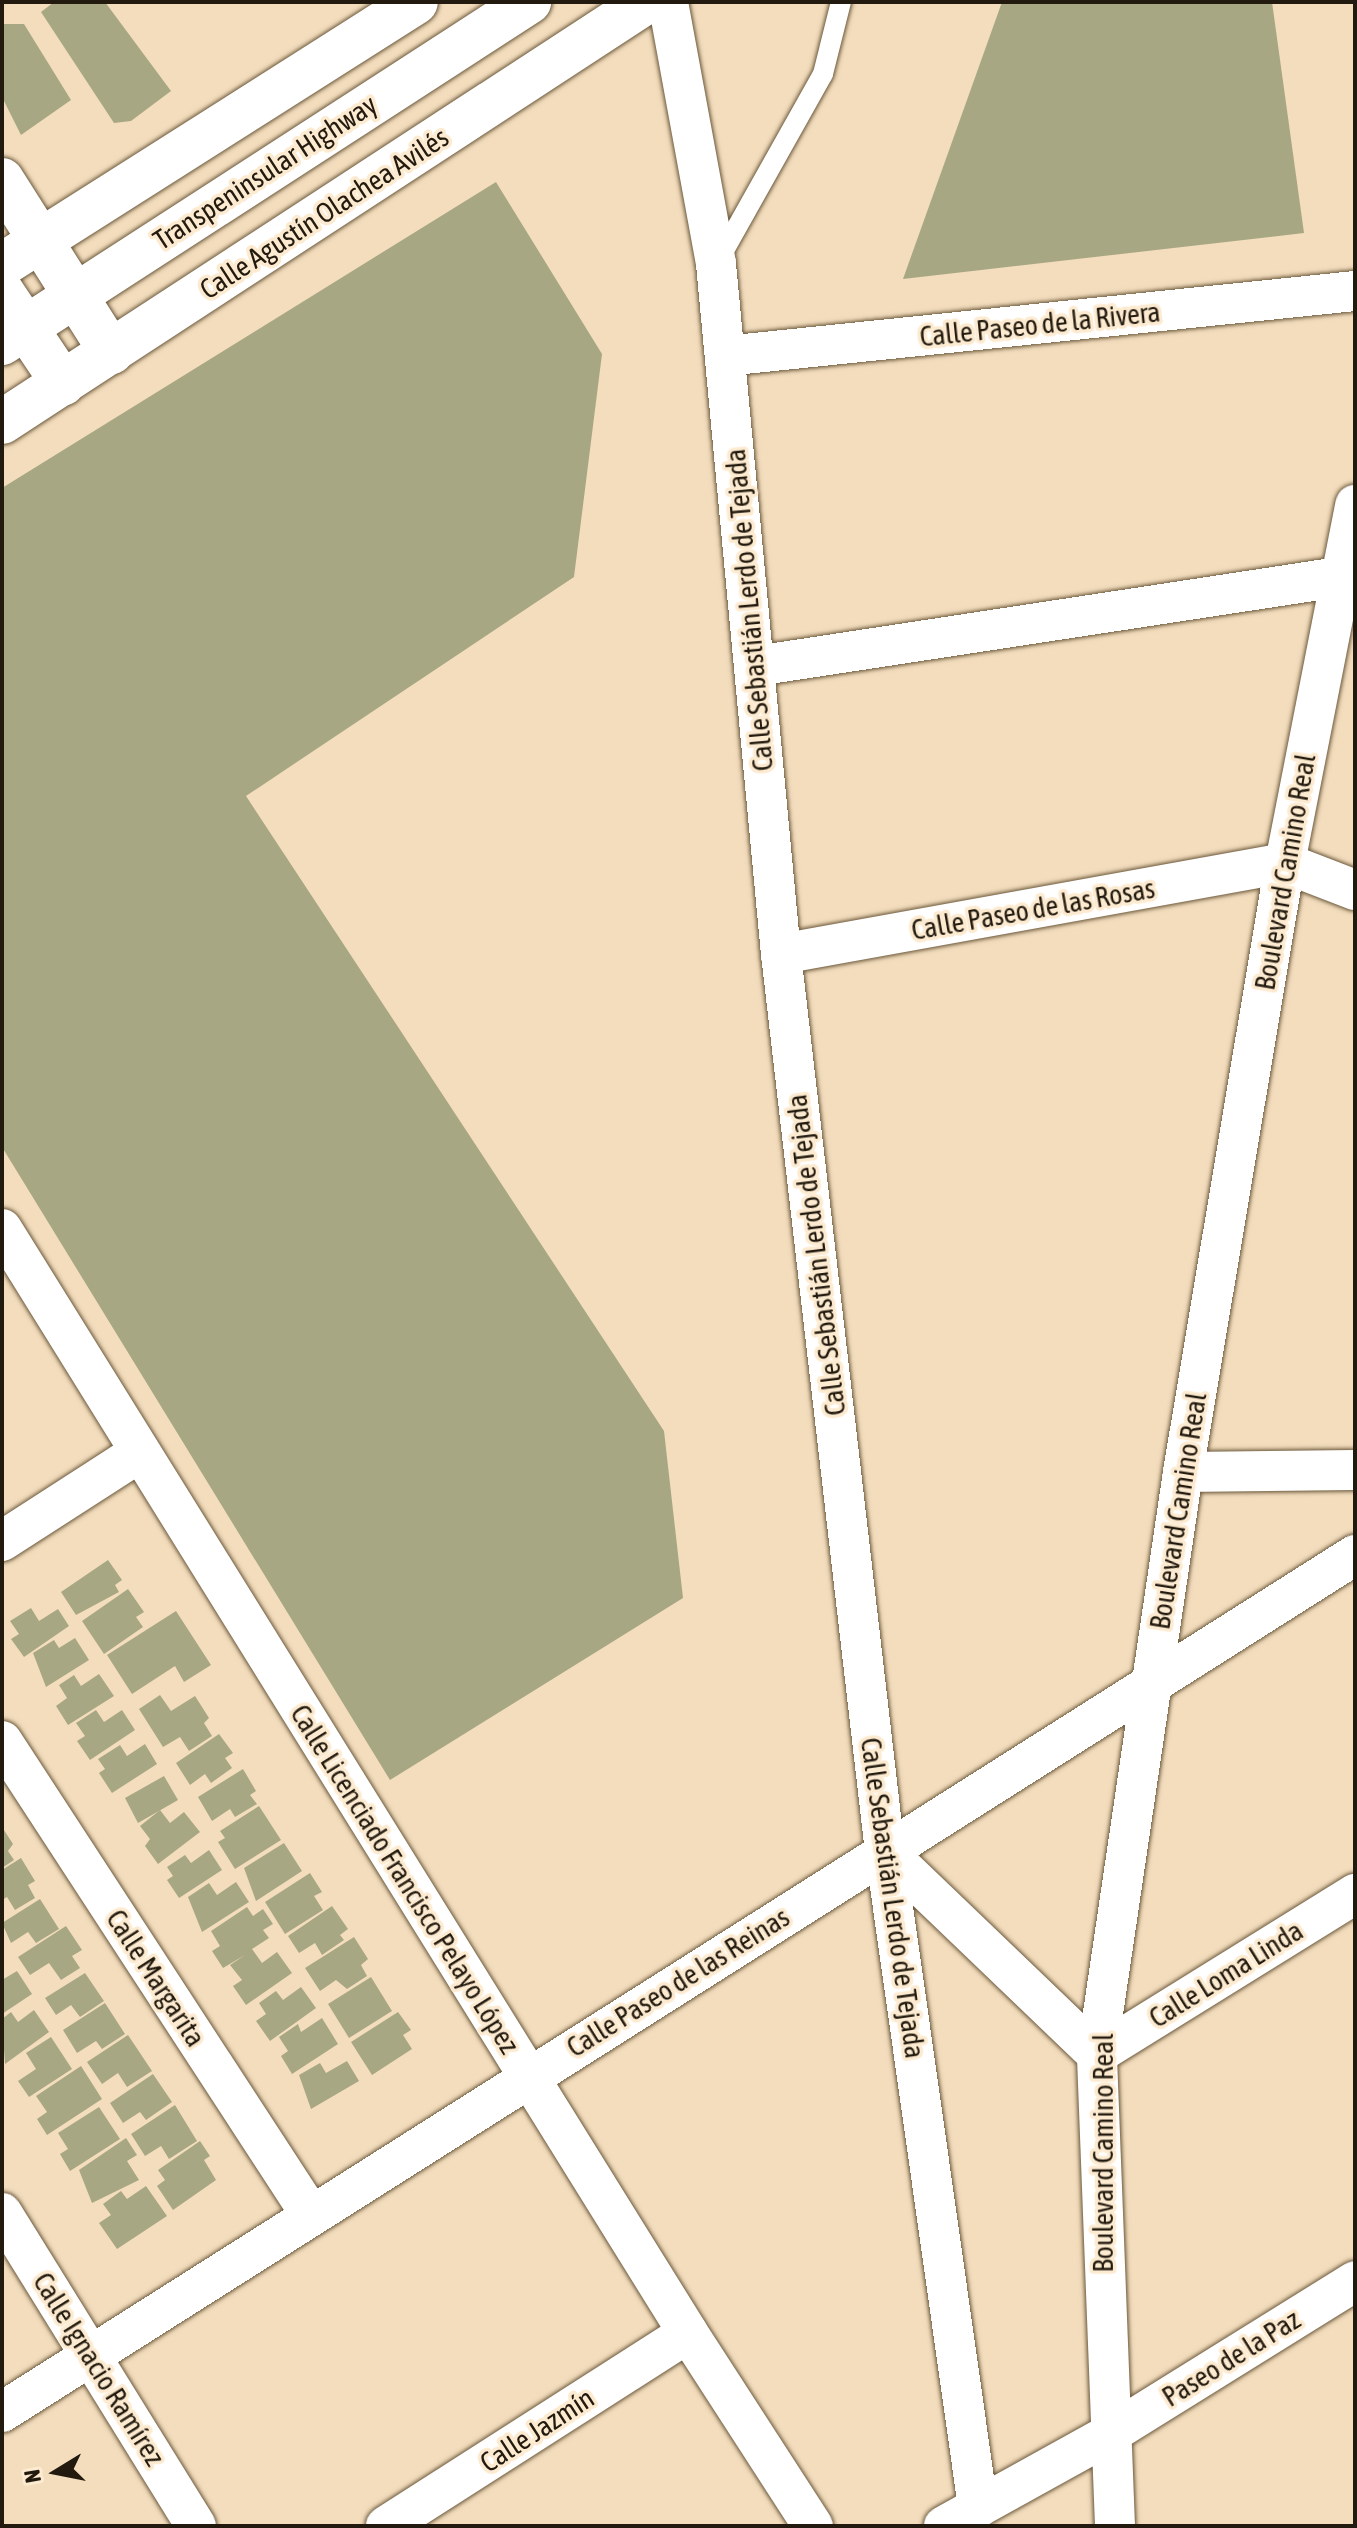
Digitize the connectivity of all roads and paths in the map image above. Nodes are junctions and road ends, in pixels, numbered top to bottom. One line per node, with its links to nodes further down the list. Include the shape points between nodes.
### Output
1 (416, 2): 7 (main road)
2 (529, 2): 11 (main road, Transpeninsular Highway)
3 (646, 2): 13 (main road, Calle Agustín Olachea Avilés)
4 (668, 2): 8 (street, Calle Sebastián Lerdo de Tejada)
5 (841, 2): 8 (lane, via 823,74)
6 (2, 180): 7 (main road)
7 (41, 240): 9 (main road); 11 (main road)
8 (716, 264): 14 (street, Calle Sebastián Lerdo de Tejada)
9 (2, 265)
10 (1355, 291): 14 (street, Calle Paseo de la Rivera)
11 (76, 295): 12 (main road, Transpeninsular Highway); 13 (main road)
12 (9, 321): 15 (main road)
13 (111, 352): 15 (main road, Calle Agustín Olachea Avilés)
14 (725, 356): 19 (street, Calle Sebastián Lerdo de Tejada)
15 (63, 383): 16 (main road, Calle Agustín Olachea Avilés)
16 (2, 422)
17 (1355, 505): 18 (street, Boulevard Camino Real)
18 (1339, 577): 19 (street); 20 (street, Boulevard Camino Real)
19 (756, 666): 22 (street, Calle Sebastián Lerdo de Tejada)
20 (1285, 863): 21 (street); 22 (street, Calle Paseo de las Rosas); 26 (street, Boulevard Camino Real)
21 (1355, 890)
22 (781, 954): 31 (street, Calle Sebastián Lerdo de Tejada)
23 (2, 1229): 24 (street, Calle Licenciado Francisco Pelayo López)
24 (140, 1452): 27 (street); 34 (street, Calle Licenciado Francisco Pelayo López)
25 (1355, 1470): 26 (street)
26 (1183, 1472): 29 (street, Boulevard Camino Real)
27 (2, 1541)
28 (1355, 1555): 29 (street, Calle Paseo de las Reinas)
29 (1152, 1681): 31 (street, Calle Paseo de las Reinas); 33 (street, Boulevard Camino Real)
30 (2, 1741): 36 (street, Calle Margarita)
31 (885, 1851): 33 (street); 34 (street, Calle Paseo de las Reinas); 42 (street, Calle Sebastián Lerdo de Tejada)
32 (1355, 1894): 33 (street, Calle Loma Linda)
33 (1097, 2054): 41 (street, Boulevard Camino Real)
34 (528, 2077): 36 (street, Calle Paseo de las Reinas); 38 (street, Calle Licenciado Francisco Pelayo López)
35 (2, 2213): 39 (street, Calle Ignacio Ramírez)
36 (311, 2215): 39 (street, Calle Paseo de las Reinas)
37 (1355, 2281): 41 (street, Paseo de la Paz)
38 (688, 2333): 44 (street, Calle Jazmín); 45 (street, Calle Licenciado Francisco Pelayo López)
39 (90, 2356): 40 (street, Calle Paseo de las Reinas); 43 (street, Calle Ignacio Ramírez)
40 (2, 2412)
41 (1108, 2435): 42 (street, Paseo de la Paz); 47 (street, Boulevard Camino Real)
42 (978, 2507): 46 (street, Paseo de la Paz)
43 (196, 2526)
44 (386, 2526)
45 (813, 2526)
46 (944, 2526)
47 (1115, 2526)

